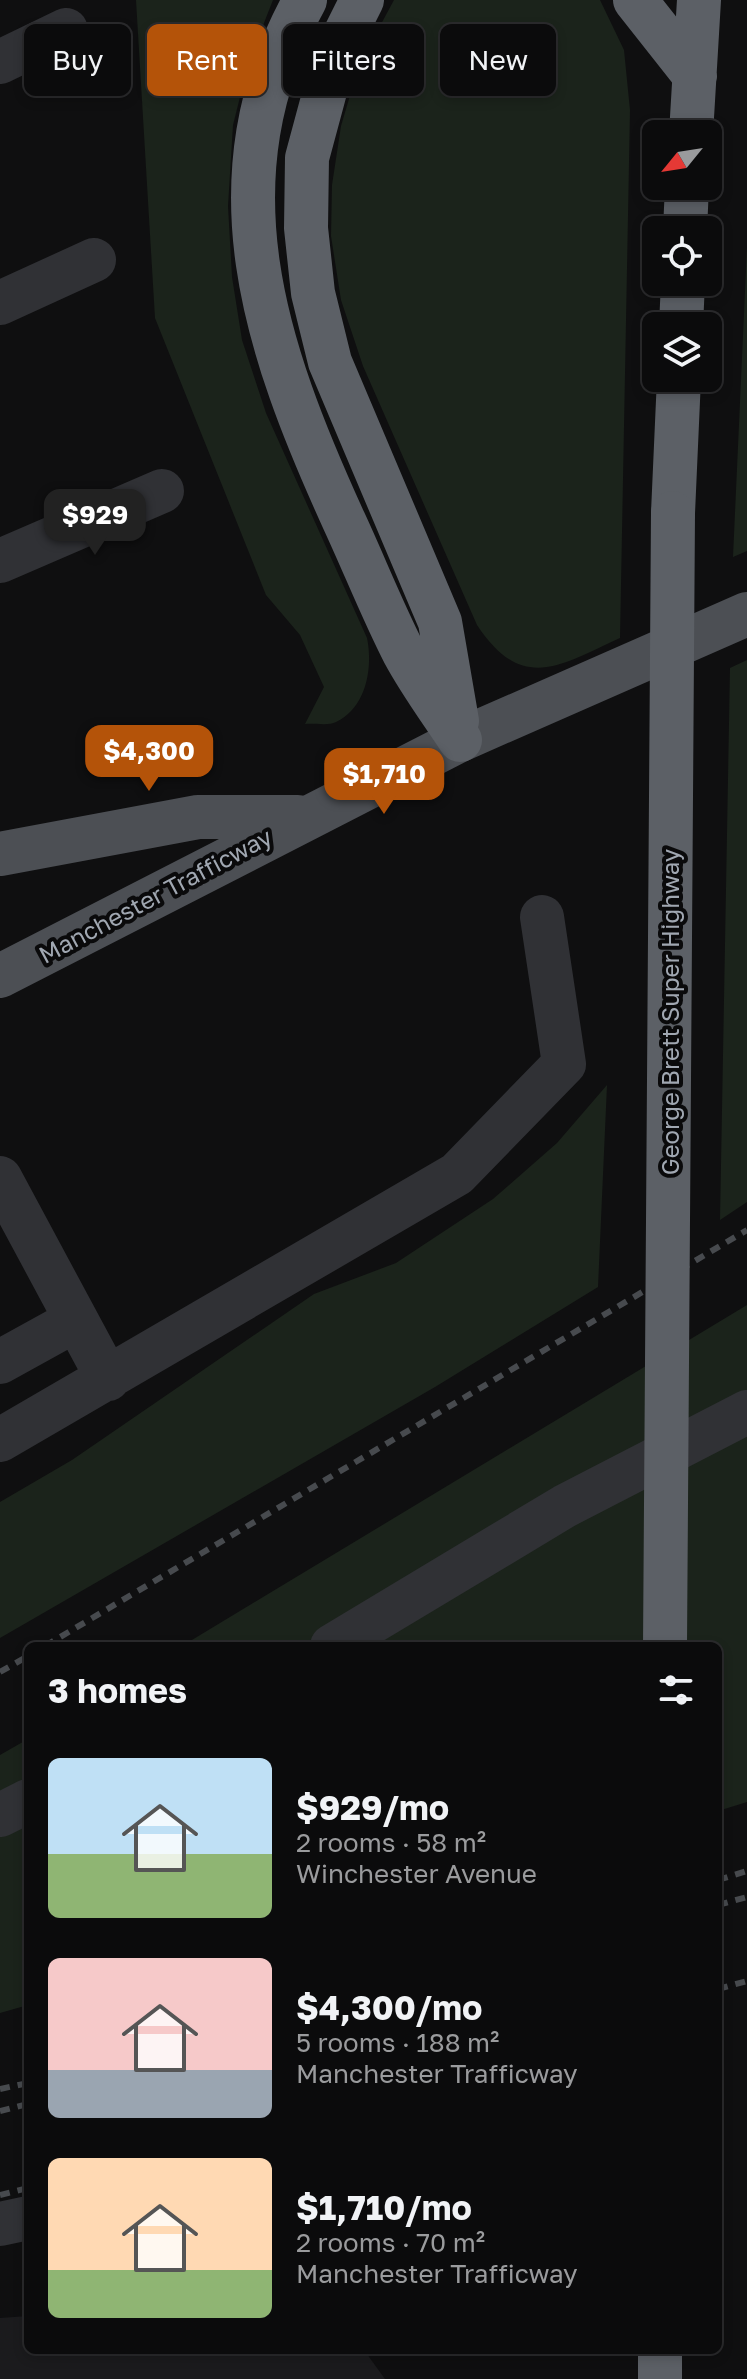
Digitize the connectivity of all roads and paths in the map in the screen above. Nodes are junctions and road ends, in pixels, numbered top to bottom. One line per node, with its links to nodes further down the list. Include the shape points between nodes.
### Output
1 (305, 0): 15 (highway, via 269,85 253,152 255,260 277,357 319,466 405,654)
2 (362, 0): 15 (highway, via 335,54 307,158 306,228 313,293 330,362 440,622)
3 (635, 0): 7 (highway)
4 (699, 0): 7 (highway)
5 (24, 50): 6 (street)
6 (0, 62)
7 (695, 76): 8 (highway)
8 (692, 120)
9 (94, 260): 10 (street)
10 (0, 303)
11 (678, 392): 27 (highway, George Brett Super Highway, bridge, via 673,513)
12 (162, 491): 13 (street)
13 (0, 561)
14 (747, 614): 15 (main road, Manchester Trafficway)
15 (460, 740): 16 (main road, Manchester Trafficway)
16 (304, 817): 17 (main road, via 198,817); 19 (main road, Manchester Trafficway)
17 (0, 854)
18 (542, 917): 23 (street, via 564,1064 457,1174)
19 (0, 976)
20 (0, 1178): 21 (street)
21 (76, 1320): 22 (street); 23 (street)
22 (0, 1362)
23 (108, 1379): 25 (street)
24 (747, 1412): 26 (street, via 565,1506)
25 (0, 1440)
26 (339, 1642)
27 (665, 1642)
28 (24, 1803): 29 (street)
29 (0, 1815)
30 (24, 2219): 31 (street)
31 (0, 2224)
32 (660, 2354): 33 (highway)
33 (660, 2379)

